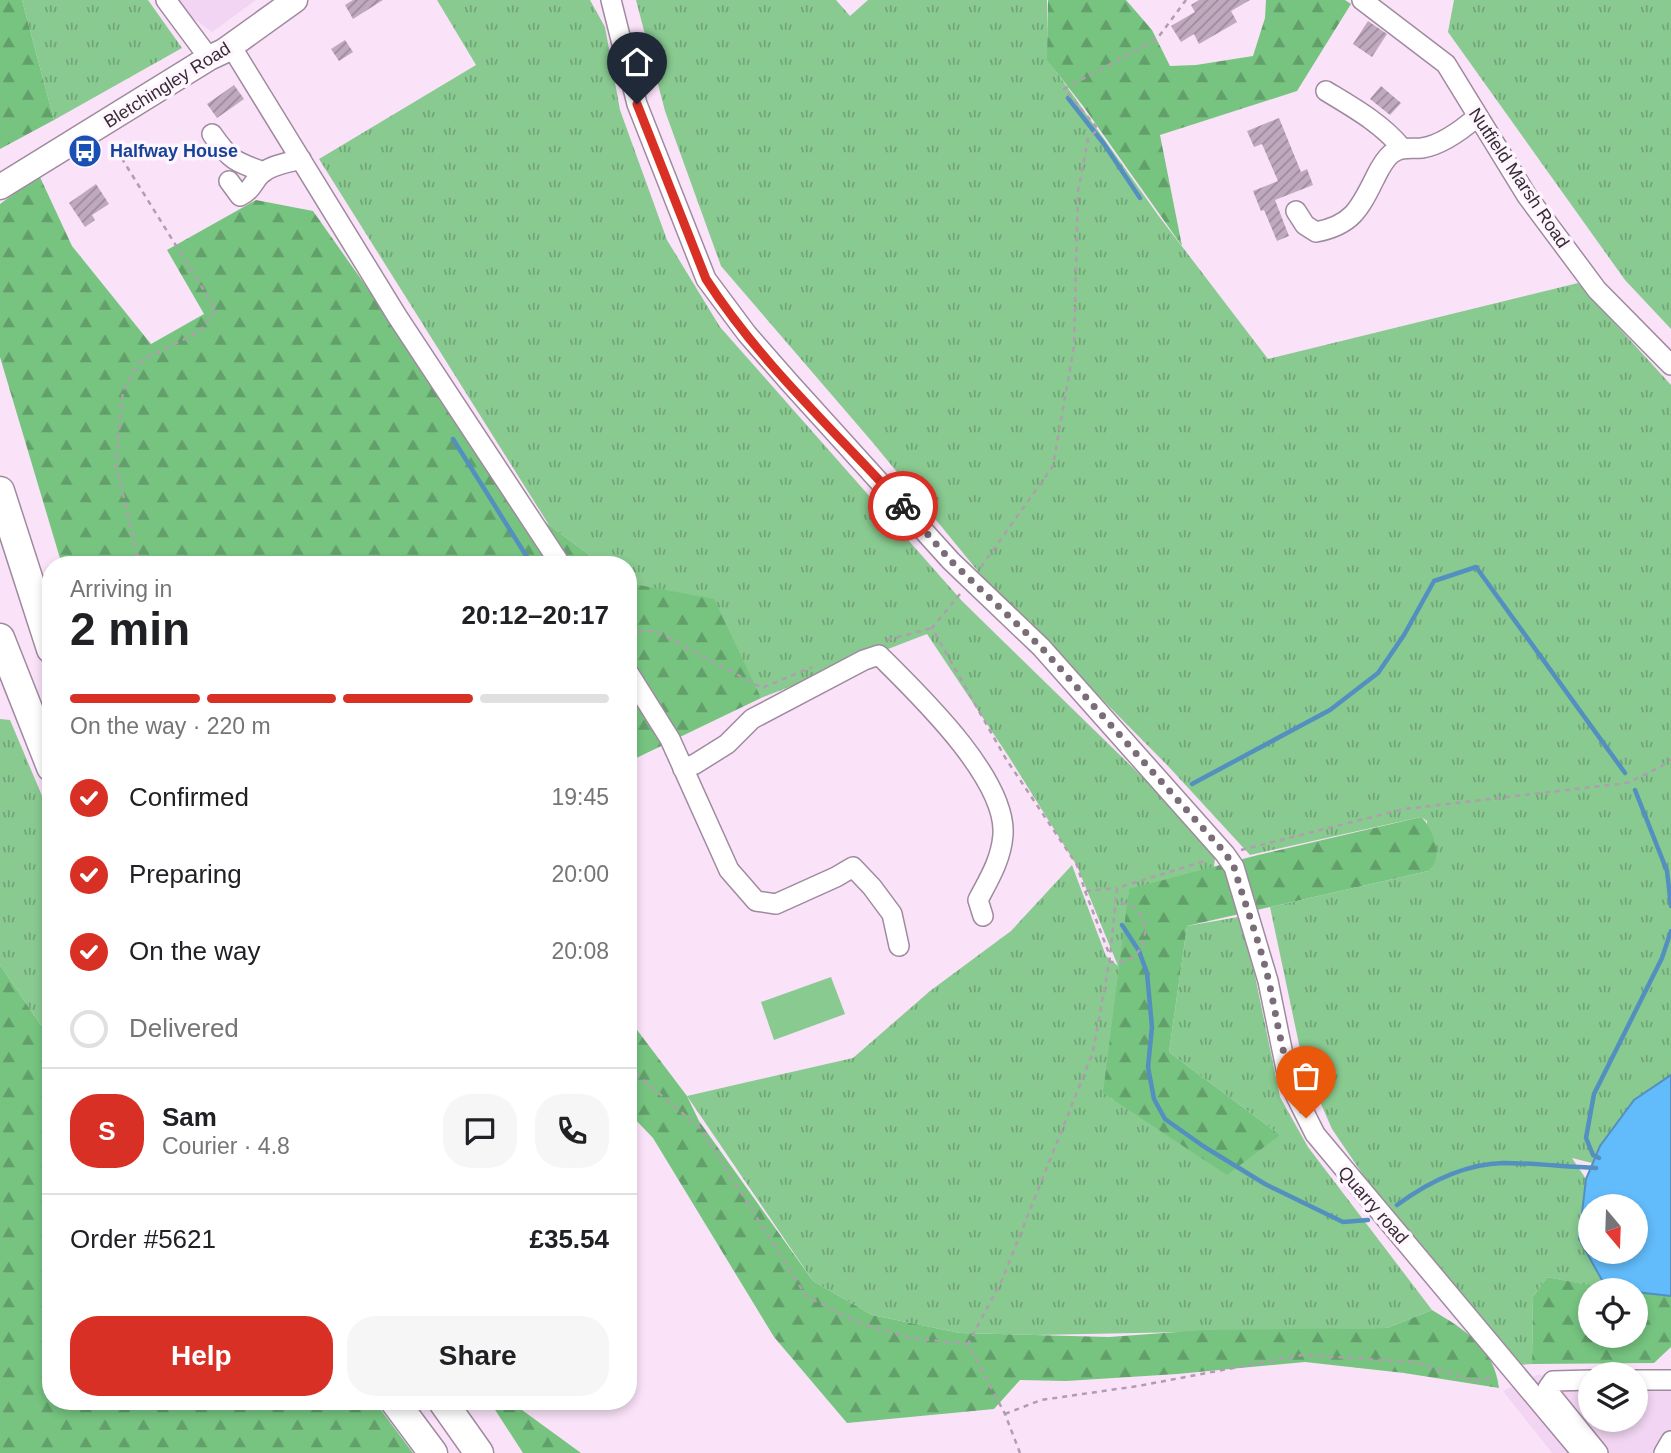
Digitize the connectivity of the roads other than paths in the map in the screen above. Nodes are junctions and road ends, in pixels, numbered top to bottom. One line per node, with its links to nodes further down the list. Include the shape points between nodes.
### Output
1 (166, 0): 6 (street)
2 (295, 0): 5 (main road, Bletchingley Road)
3 (611, 0): 36 (street, Quarry road, via 637,104 706,279 789,382 971,581 1041,647 1226,854 1234,867 1268,981 1286,1069 1315,1134)
4 (1362, 0): 8 (street, Nutfield Marsh Road, via 1446,64)
5 (231, 46): 6 (main road, Bletchingley Road); 11 (street)
6 (209, 58): 14 (main road, Bletchingley Road)
7 (1326, 91): 10 (street, via 1389,132)
8 (1478, 116): 10 (street, via 1460,131 1424,148); 16 (street, Nutfield Marsh Road, via 1527,196 1597,290)
9 (212, 134): 12 (street, via 226,155)
10 (1402, 148): 15 (street, via 1385,160 1350,220 1316,232)
11 (301, 159): 12 (street); 18 (street, via 397,316)
12 (264, 172): 13 (street, via 240,197)
13 (229, 181)
14 (0, 187)
15 (1296, 211)
16 (1671, 365)
17 (0, 491): 19 (highway)
18 (555, 556)
19 (42, 621)
20 (0, 638): 22 (highway)
21 (637, 686): 23 (street)
22 (42, 744)
23 (683, 769): 24 (street, via 727,744 752,719 879,655 967,752 995,795 1003,832 998,862 978,900); 25 (street, via 729,870 756,901 776,904 853,867 892,914)
24 (983, 916)
25 (899, 946)
26 (1578, 1376): 31 (street, via 1553,1381 1548,1388)
27 (1648, 1376): 28 (street)
28 (1671, 1380)
29 (401, 1410): 34 (highway)
30 (449, 1410): 35 (highway)
31 (1578, 1428)
32 (1581, 1432): 37 (street)
33 (1671, 1441): 38 (street)
34 (433, 1453)
35 (479, 1453)
36 (1582, 1453)
37 (1598, 1453)
38 (1664, 1453)

